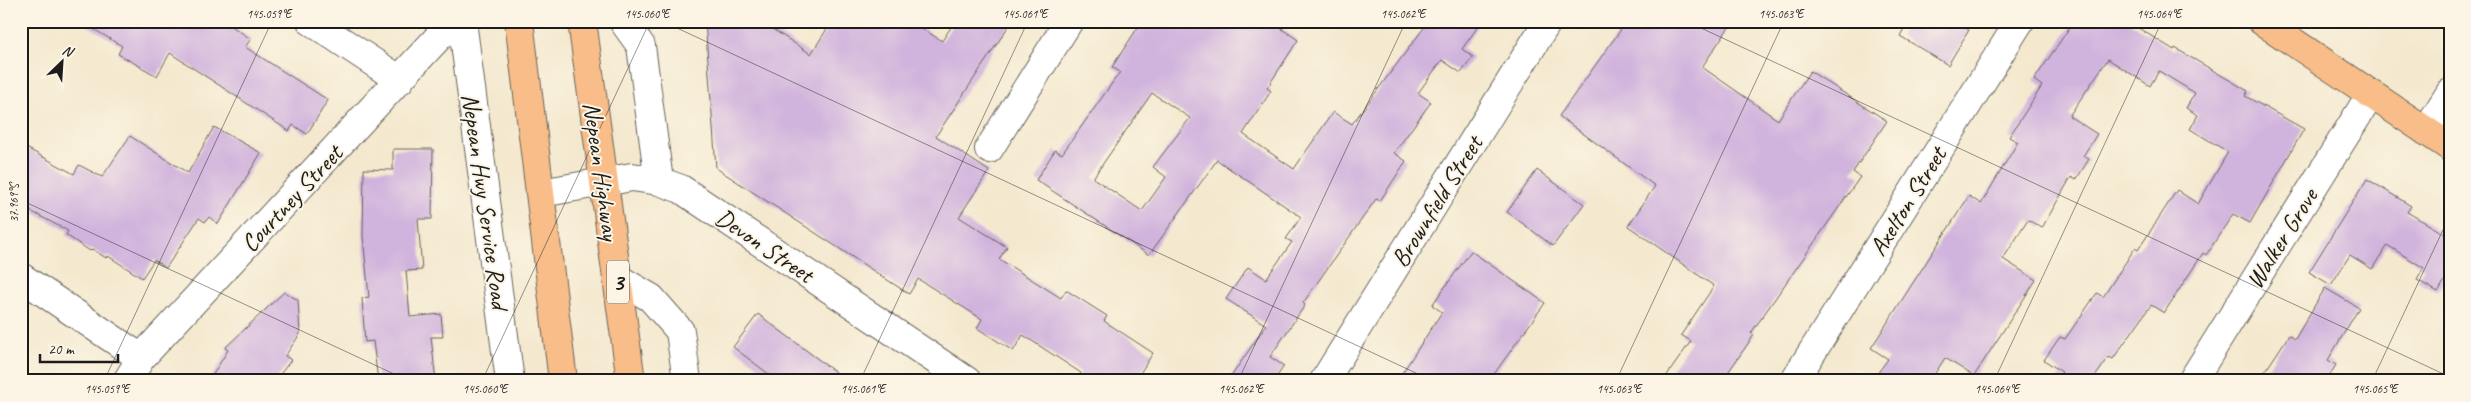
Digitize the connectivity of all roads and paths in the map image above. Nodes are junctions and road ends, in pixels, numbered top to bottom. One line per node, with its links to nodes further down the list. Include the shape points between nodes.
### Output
1 (311, 21): 10 (street)
2 (518, 21): 18 (main road)
3 (582, 21): 17 (main road, Nepean Highway / 3)
4 (624, 21): 16 (street, via 641,46)
5 (1069, 21): 15 (street)
6 (1548, 21): 28 (street, Brownfield Street)
7 (2020, 21): 29 (street, Axelton Street)
8 (2262, 21): 12 (main road)
9 (462, 23): 10 (street, Courtney Street, via 446,29); 23 (street, Nepean Hwy Service Road)
10 (400, 80): 21 (street, Courtney Street)
11 (2450, 93): 13 (street)
12 (2371, 94): 13 (main road); 30 (street, Walker Grove)
13 (2426, 131): 14 (main road)
14 (2450, 147)
15 (990, 149)
16 (659, 181): 17 (street, Devon Street, via 632,177); 27 (street, Devon Street, via 681,189 705,204)
17 (602, 183): 18 (street, Devon Street); 20 (main road, Nepean Highway / 3)
18 (541, 193): 24 (main road)
19 (21, 277): 21 (street)
20 (617, 278): 25 (main road, Nepean Highway / 3); 26 (street, via 651,298 680,331)
21 (141, 358): 22 (street, Courtney Street)
22 (126, 381)
23 (510, 381)
24 (563, 381)
25 (631, 381)
26 (687, 381)
27 (967, 381)
28 (1324, 381)
29 (1794, 381)
30 (2192, 381)

